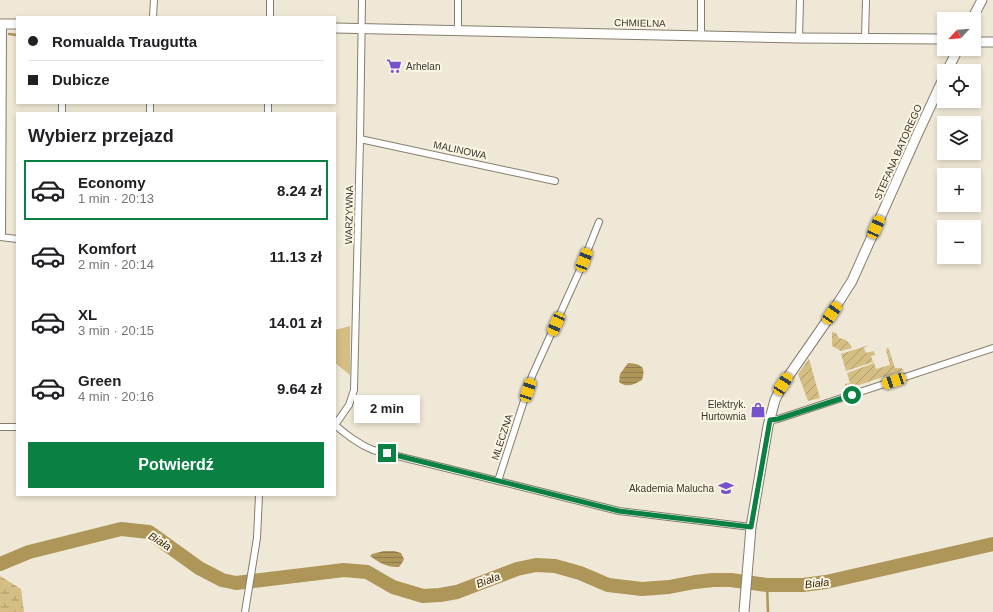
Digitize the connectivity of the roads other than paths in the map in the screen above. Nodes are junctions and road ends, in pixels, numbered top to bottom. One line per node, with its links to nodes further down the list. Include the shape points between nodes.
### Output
1 (154, 0): 10 (street)
2 (270, 0): 11 (street)
3 (362, 0): 15 (street, WARZYWNA)
4 (458, 0): 16 (street)
5 (701, 0): 17 (street)
6 (800, 0): 18 (street)
7 (866, 0): 19 (street)
8 (982, 0): 9 (street)
9 (976, 12)
10 (153, 16)
11 (270, 16)
12 (1, 24): 13 (street); 27 (street)
13 (16, 24)
14 (336, 28): 15 (street, CHMIELNA)
15 (362, 28): 16 (street, CHMIELNA); 24 (street, WARZYWNA)
16 (458, 31): 17 (street, CHMIELNA)
17 (701, 36): 18 (street, CHMIELNA)
18 (799, 38): 19 (street, CHMIELNA)
19 (865, 38): 20 (street, CHMIELNA)
20 (937, 39)
21 (981, 42): 22 (street)
22 (993, 42)
23 (937, 92): 30 (street, STEFANA BATOREGO, via 852,281 783,384 775,400)
24 (360, 138): 25 (street, MALINOWA); 31 (street, WARZYWNA, via 354,390 349,405)
25 (556, 181)
26 (598, 222): 35 (street, MLECZNA, via 579,272 532,376)
27 (1, 237): 28 (street)
28 (16, 239)
29 (993, 348): 30 (street)
30 (770, 420): 37 (street, STEFANA BATOREGO)
31 (336, 424)
32 (336, 426): 35 (street, via 362,446 373,450)
33 (0, 427): 34 (street)
34 (16, 427)
35 (498, 481): 37 (street, via 619,511)
36 (258, 496): 39 (street, via 257,538)
37 (751, 527): 38 (street, STEFANA BATOREGO)
38 (744, 609)
39 (245, 612)

